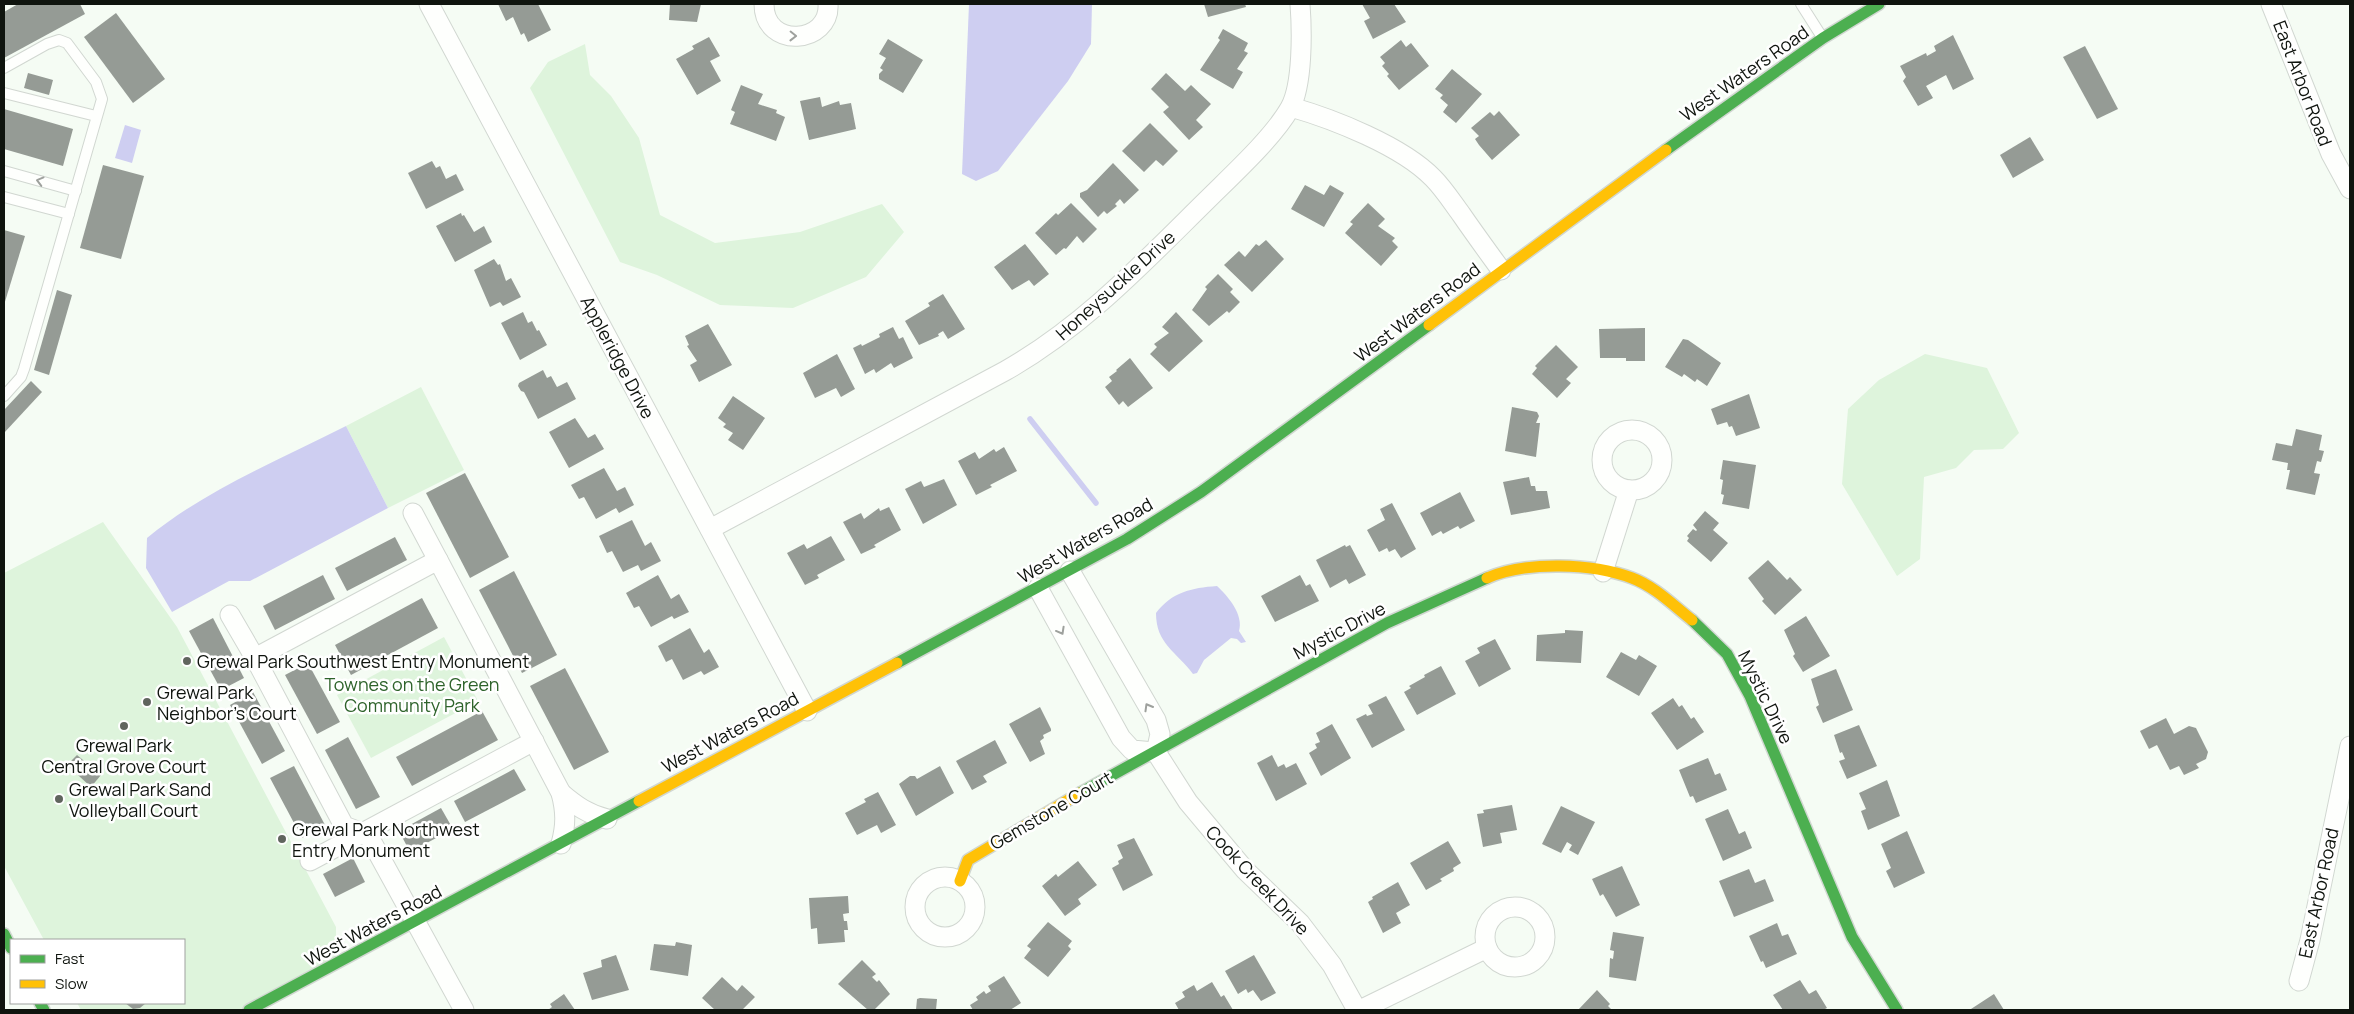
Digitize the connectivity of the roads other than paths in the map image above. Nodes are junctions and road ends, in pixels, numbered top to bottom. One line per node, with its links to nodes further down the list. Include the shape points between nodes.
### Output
1 (429, 4): 22 (street, Appleridge Drive)
2 (764, 4): 3 (street, one-way to 3, via 768,22 776,31 795,38 815,32 826,18)
3 (828, 4)
4 (1300, 4): 11 (street, Honeysuckle Drive, via 1302,42)
5 (1801, 4): 8 (lane)
6 (1878, 4): 8 (street, West Waters Road)
7 (2272, 4): 14 (street, East Arbor Road, via 2331,154)
8 (1823, 38): 18 (street, West Waters Road)
9 (4, 68): 12 (lane, via 47,44 59,40 67,43 100,91 102,98)
10 (4, 93): 12 (lane)
11 (1291, 107): 18 (street, via 1394,149 1433,177); 22 (street, Honeysuckle Drive, via 1234,173 1077,324 1034,355)
12 (96, 116): 15 (lane)
13 (4, 171): 15 (lane, one-way to 13)
14 (2350, 189)
15 (76, 191): 17 (lane)
16 (4, 197): 17 (lane)
17 (69, 214): 19 (lane, via 22,374)
18 (1501, 270): 24 (street, West Waters Road, via 1201,492)
19 (4, 396)
20 (1628, 490): 25 (street)
21 (413, 513): 23 (street)
22 (710, 529): 29 (street, Appleridge Drive)
23 (438, 560): 28 (street); 30 (street)
24 (1070, 571): 26 (street, West Waters Road); 32 (street, one-way to 24, via 1160,734 1156,720)
25 (1603, 572): 32 (street, Mystic Drive, via 1580,566 1533,568 1495,575 1387,623); 47 (street, Mystic Drive, via 1632,578 1659,594 1727,654 1750,696 1852,937)
26 (1038, 588): 29 (street, West Waters Road); 32 (street, one-way to 32, via 1121,738 1132,750)
27 (230, 614): 28 (street)
28 (255, 658): 35 (street, via 344,826)
29 (807, 710): 34 (street, West Waters Road)
30 (534, 741): 33 (street); 35 (street)
31 (2350, 746): 43 (street, East Arbor Road, via 2310,940)
32 (1156, 752): 38 (street, Gemstone Court, via 987,847 968,860); 46 (street, Cook Creek Drive, via 1188,802 1245,870 1300,923 1332,965)
33 (561, 793): 34 (street, via 580,809); 36 (street, via 566,825)
34 (607, 819): 36 (street, West Waters Road)
35 (362, 833): 37 (street); 39 (street, via 368,834)
36 (561, 844): 39 (street, West Waters Road)
37 (310, 861)
38 (960, 881)
39 (417, 921): 44 (street, West Waters Road); 45 (street)
40 (4, 934): 41 (street)
41 (10, 946)
42 (1487, 948): 46 (street)
43 (2298, 981)
44 (250, 1010)
45 (464, 1010)
46 (1358, 1010)
47 (1897, 1010)

